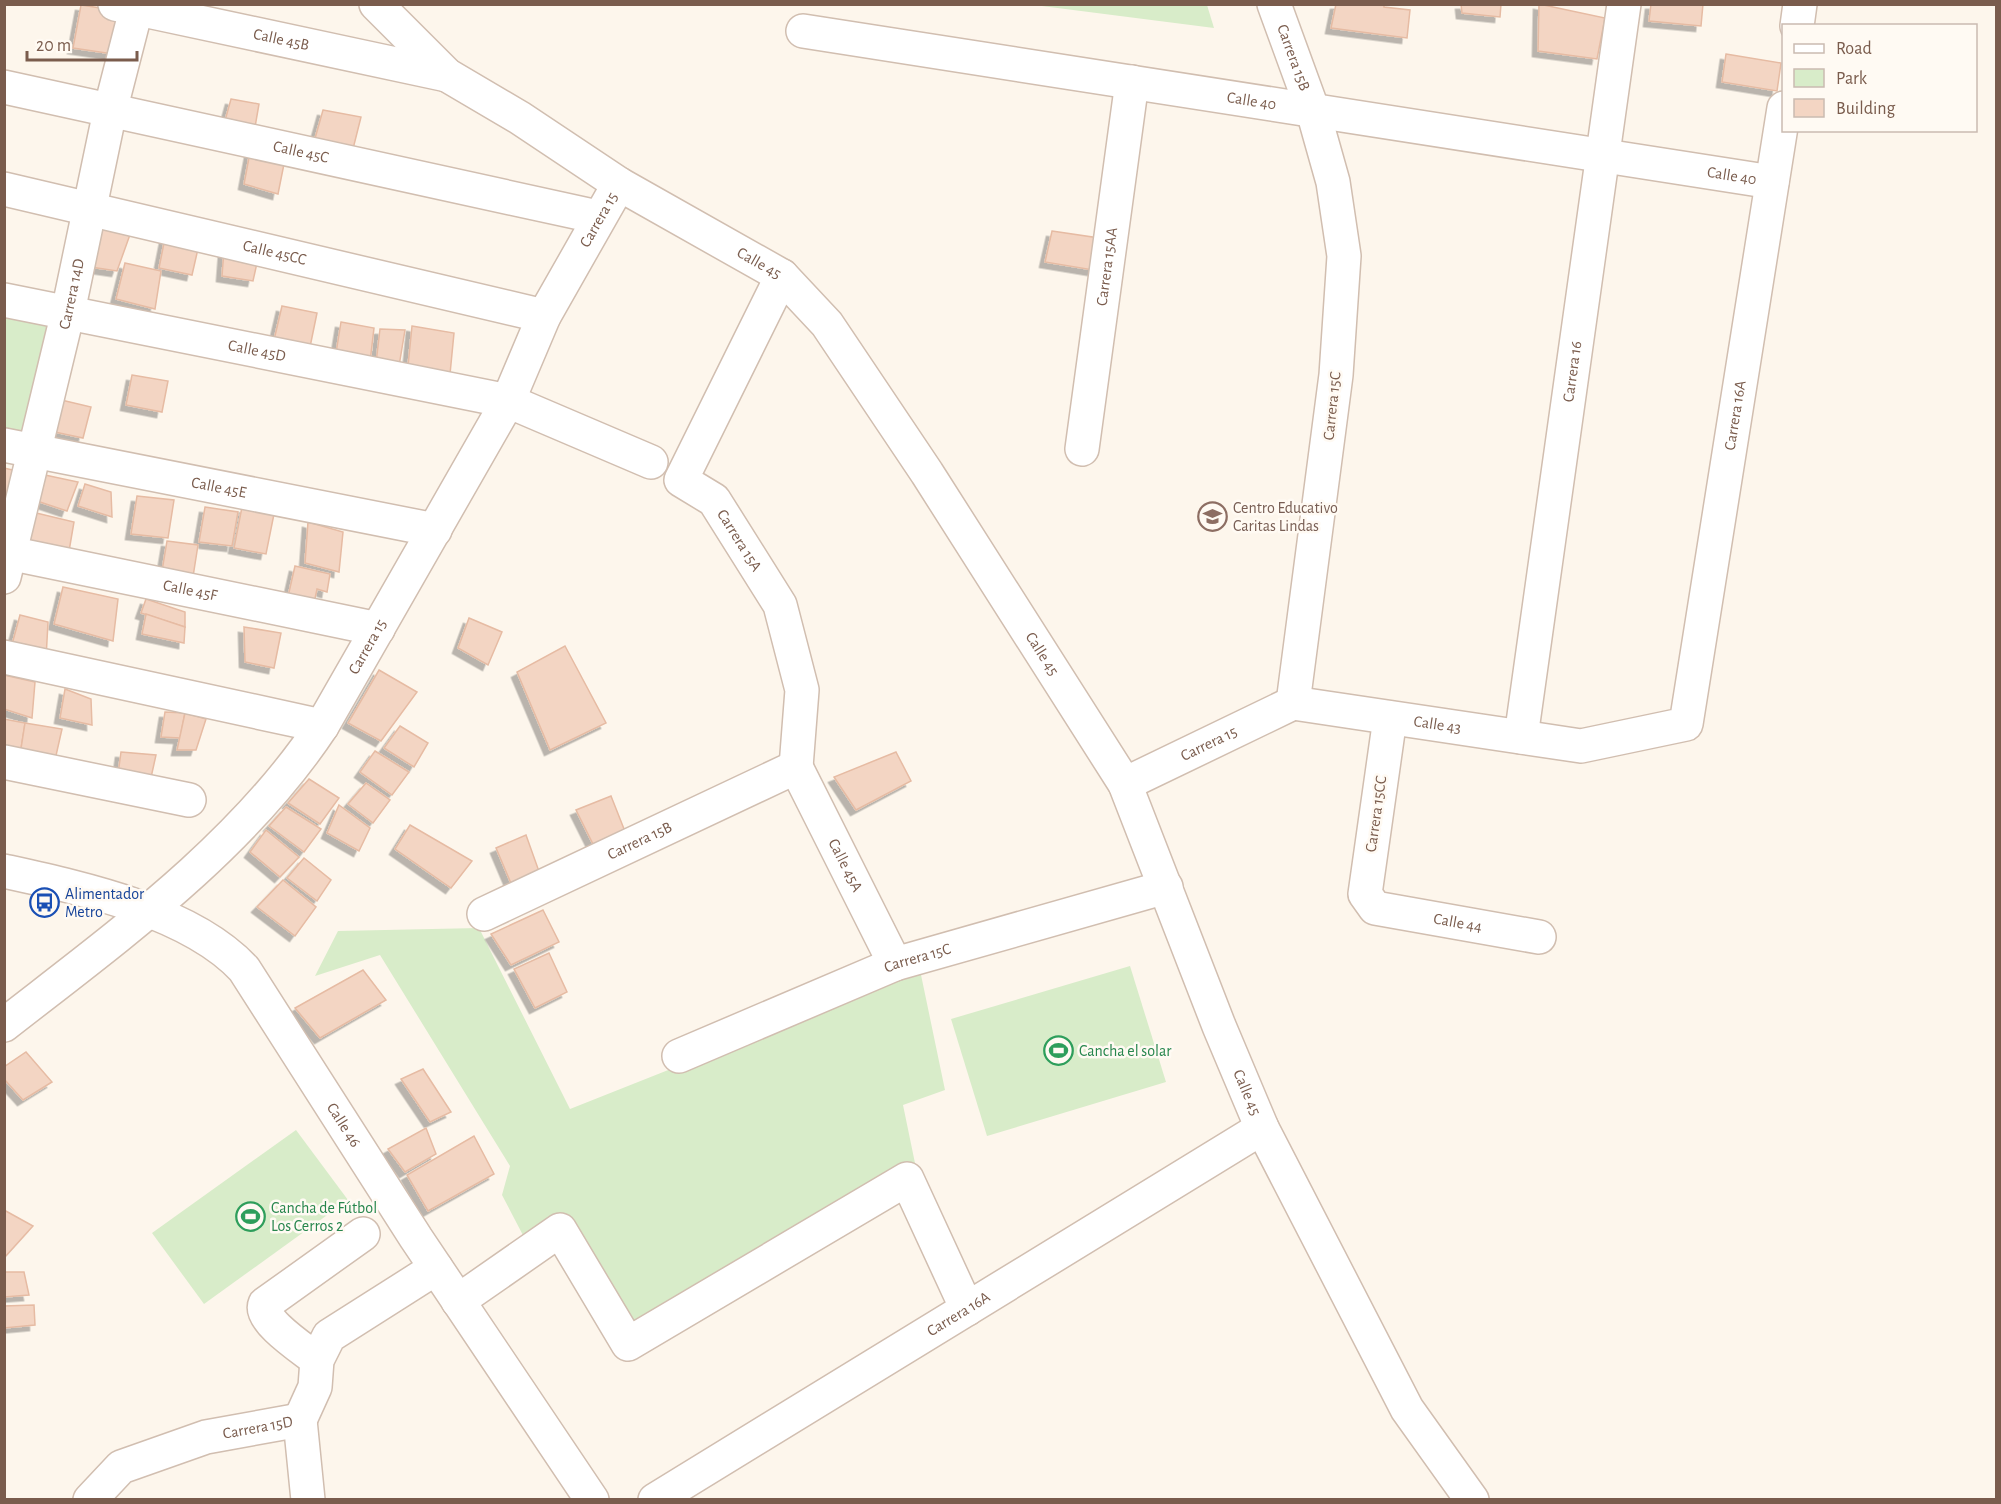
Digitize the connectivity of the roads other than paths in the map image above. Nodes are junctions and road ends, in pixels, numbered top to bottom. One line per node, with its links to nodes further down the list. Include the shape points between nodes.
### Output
1 (375, 4): 8 (street, Calle 45)
2 (1274, 4): 12 (street, Carrera 15B)
3 (1624, 4): 14 (street, Carrera 16)
4 (1800, 4): 6 (street)
5 (125, 7): 8 (street, Calle 45B); 11 (street, Carrera 14D)
6 (1797, 24)
7 (802, 31): 9 (street, Calle 40)
8 (447, 75): 16 (street, Calle 45)
9 (1132, 82): 12 (street, Calle 40); 26 (street, Carrera 15AA)
10 (4, 87): 11 (street, Calle 45C)
11 (110, 111): 18 (street, Carrera 14D); 19 (street, Calle 45C)
12 (1313, 111): 14 (street, Calle 40); 32 (street, Carrera 15C, via 1333,182 1344,256 1336,375)
13 (1782, 120): 15 (street, Carrera 16A)
14 (1602, 157): 15 (street, Calle 40); 35 (street, Carrera 16)
15 (1772, 182): 36 (street, Carrera 16A, via 1686,724)
16 (619, 184): 19 (street, Carrera 15); 20 (street, Calle 45)
17 (4, 189): 18 (street, Calle 45CC)
18 (87, 209): 22 (street, Carrera 14D); 23 (street, Calle 45CC)
19 (598, 217): 23 (street, Carrera 15)
20 (782, 276): 38 (street, Carrera 15A, via 681,480 714,500 780,605 802,690); 39 (street, Calle 45, via 841,344)
21 (4, 300): 22 (street, Calle 45D)
22 (68, 312): 24 (street, Calle 45D); 25 (street, Carrera 14D)
23 (544, 316): 24 (street, Carrera 15)
24 (508, 401): 27 (street, Calle 45D); 28 (street, Carrera 15)
25 (19, 448): 28 (street, Calle 45E); 29 (street, Carrera 14D)
26 (1082, 450)
27 (651, 462)
28 (435, 530): 30 (street, Carrera 15)
29 (6, 561): 30 (street, Calle 45F)
30 (378, 629): 34 (street, Carrera 15)
31 (4, 657): 34 (street)
32 (1293, 703): 33 (street, Calle 43); 39 (street, Carrera 15)
33 (1390, 718): 35 (street, Calle 43); 43 (street, Carrera 15CC, via 1365,894)
34 (322, 726): 44 (street, Carrera 15, via 300,760 217,849)
35 (1521, 738): 36 (street, Calle 43)
36 (1581, 747)
37 (4, 762): 40 (street)
38 (796, 766): 45 (street, Carrera 15B); 47 (street, Calle 45A)
39 (1125, 784): 42 (street, Calle 45)
40 (189, 801)
41 (4, 871): 44 (street, Calle 46, via 135,905)
42 (1166, 887): 47 (street, Carrera 15C); 50 (street, Calle 45)
43 (1375, 908): 46 (street, Calle 44)
44 (148, 912): 48 (street, Carrera 15); 52 (street, Calle 46, via 208,938 244,969)
45 (484, 914)
46 (1539, 937)
47 (895, 964): 49 (street, Carrera 15C)
48 (4, 1025)
49 (679, 1056)
50 (1262, 1128): 54 (street, Carrera 16A); 61 (street, Calle 45, via 1407,1409)
51 (363, 1234): 55 (street, via 263,1308 279,1329)
52 (436, 1268): 53 (street, Calle 46); 55 (street, Carrera 15D, via 329,1336)
53 (458, 1301): 54 (street, via 560,1230 628,1344 907,1179); 59 (street, Calle 46)
54 (967, 1309): 60 (street, Carrera 16A)
55 (317, 1360): 56 (street, Carrera 15D, via 315,1387)
56 (300, 1420): 57 (street, Carrera 15D, via 206,1437 122,1467); 58 (street)
57 (90, 1500)
58 (308, 1500)
59 (592, 1500)
60 (655, 1500)
61 (1472, 1500)

